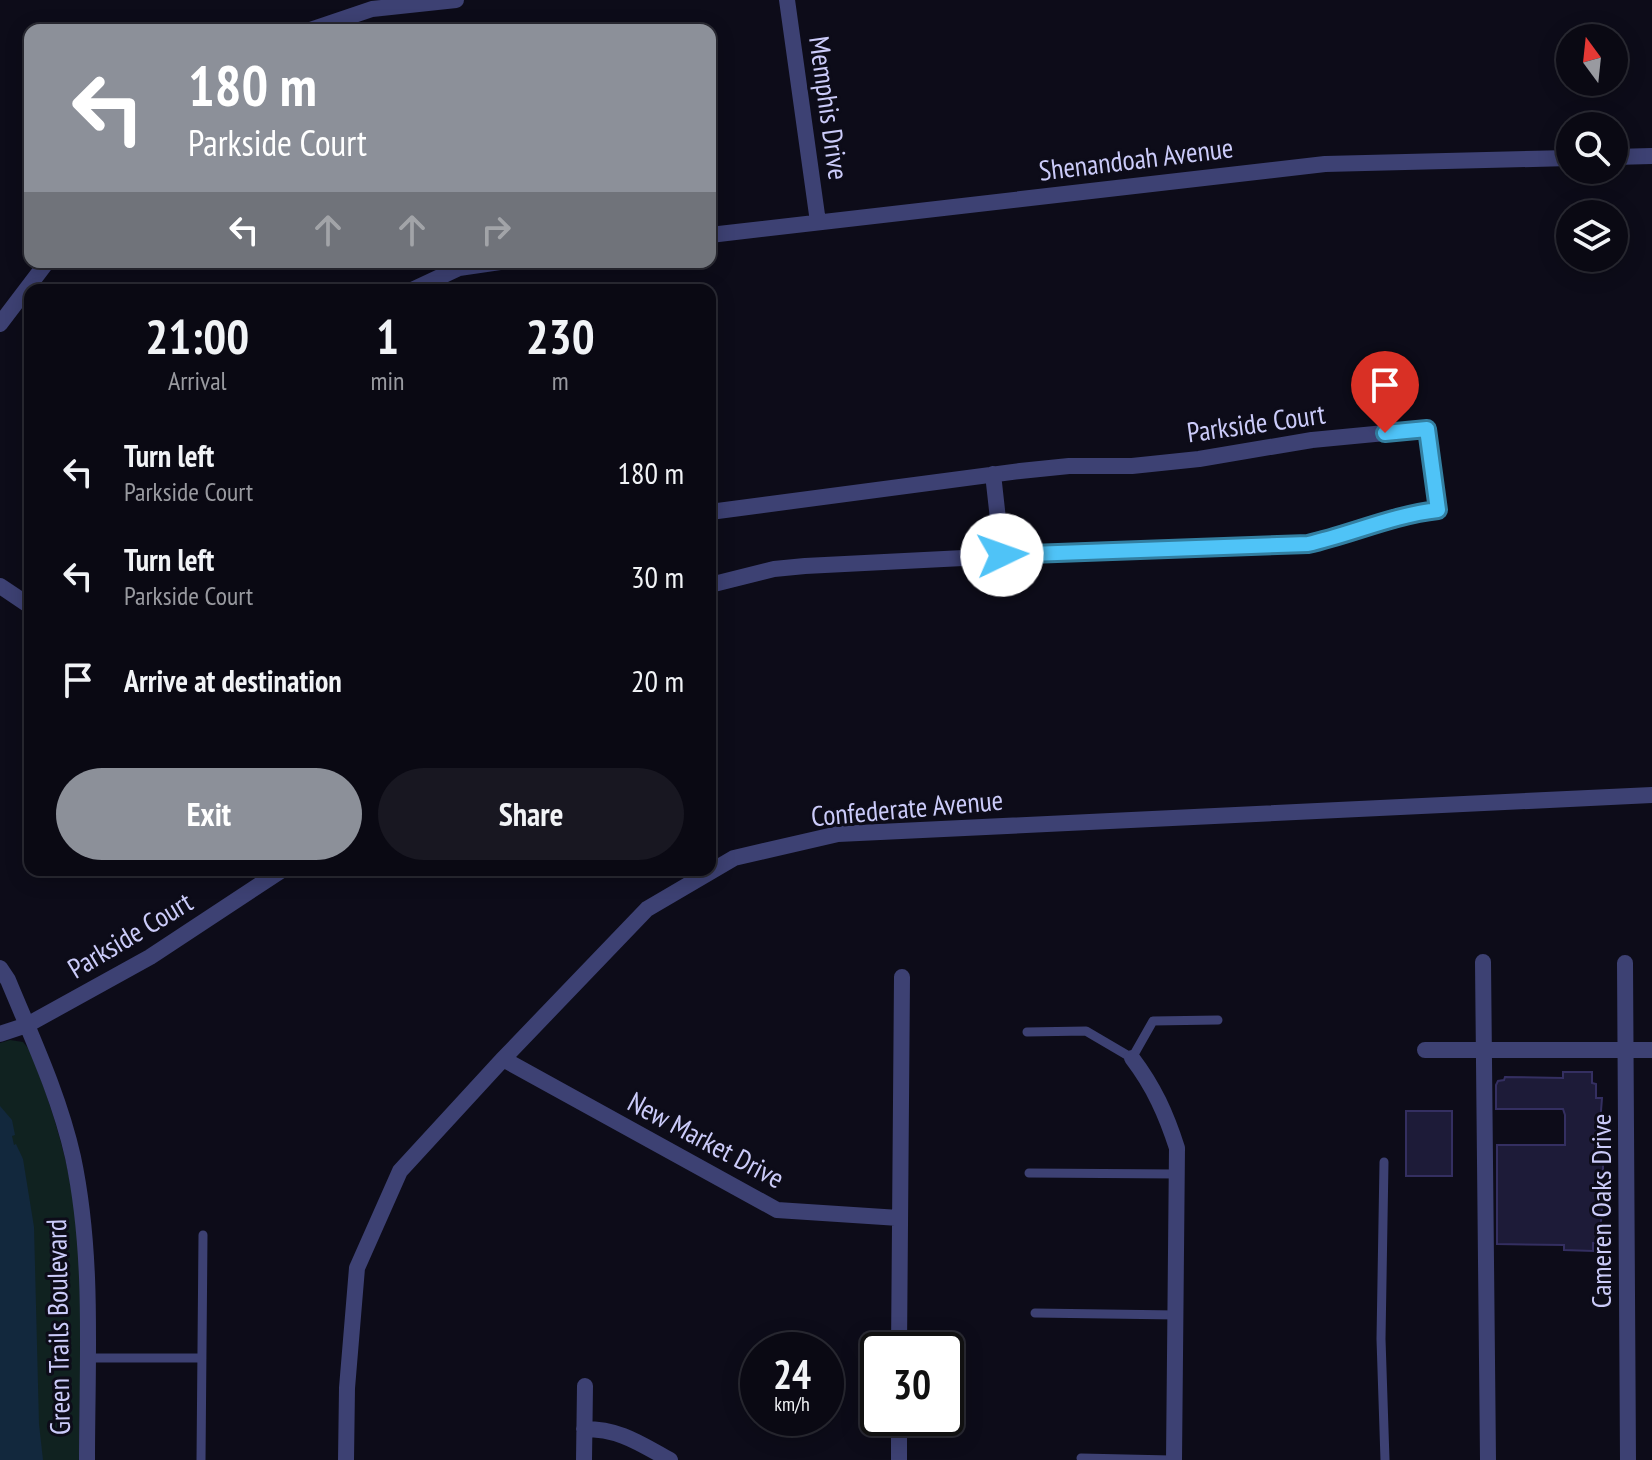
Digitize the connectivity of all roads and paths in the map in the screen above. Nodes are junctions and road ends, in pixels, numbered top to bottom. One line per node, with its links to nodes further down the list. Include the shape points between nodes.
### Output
1 (456, 0): 3 (street, via 372,9)
2 (787, 0): 7 (street, Memphis Drive)
3 (328, 24)
4 (1652, 156): 5 (street)
5 (1628, 157)
6 (1556, 158): 7 (street, Shenandoah Avenue, via 1325,164)
7 (818, 222): 8 (street, Shenandoah Avenue)
8 (716, 234)
9 (42, 268): 11 (street)
10 (459, 268): 12 (street)
11 (30, 284)
12 (425, 284)
13 (24, 292): 14 (street)
14 (0, 324)
15 (993, 474): 16 (street, Parkside Court); 17 (street); 17 (street, Parkside Court, via 1172,462 1427,429 1438,510 1410,513 1308,544)
16 (716, 511)
17 (1002, 555): 18 (street, Parkside Court, via 774,569)
18 (716, 584)
19 (0, 586): 20 (street)
20 (24, 602)
21 (1652, 795): 22 (street, Confederate Avenue, via 838,834 734,858)
22 (716, 869)
23 (273, 876): 30 (street, Parkside Court, via 150,957)
24 (703, 876): 38 (street, Confederate Avenue, via 647,909)
25 (1483, 962): 34 (street)
26 (1625, 963): 35 (street, Cameren Oaks Drive)
27 (0, 968): 30 (street, Green Trails Boulevard)
28 (902, 977): 42 (street)
29 (1218, 1020): 37 (lane, via 1153,1021)
30 (27, 1025): 32 (street, Parkside Court); 47 (street, Green Trails Boulevard, via 72,1156 87,1273)
31 (1027, 1032): 37 (lane, via 1086,1031)
32 (0, 1034)
33 (1425, 1050): 34 (street)
34 (1484, 1050): 35 (street); 61 (street)
35 (1626, 1050): 36 (street); 62 (street, Cameren Oaks Drive)
36 (1652, 1050)
37 (1132, 1058): 41 (street, via 1164,1108 1177,1148)
38 (503, 1059): 42 (street, New Market Drive, via 777,1210); 55 (street, Confederate Avenue, via 400,1171 357,1268)
39 (1384, 1162): 60 (lane)
40 (1029, 1173): 41 (lane)
41 (1177, 1174): 45 (street)
42 (899, 1218): 46 (street)
43 (203, 1235): 48 (lane)
44 (1035, 1313): 45 (lane)
45 (1177, 1315): 59 (street)
46 (899, 1332)
47 (87, 1358): 48 (lane); 53 (street, Green Trails Boulevard)
48 (202, 1358): 54 (lane)
49 (585, 1386): 50 (street)
50 (584, 1429): 56 (street); 57 (street, via 619,1432)
51 (899, 1436): 58 (street)
52 (1081, 1458): 59 (lane)
53 (87, 1460)
54 (201, 1460)
55 (346, 1460)
56 (584, 1460)
57 (670, 1460)
58 (899, 1460)
59 (1172, 1460)
60 (1385, 1460)
61 (1488, 1460)
62 (1628, 1460)

